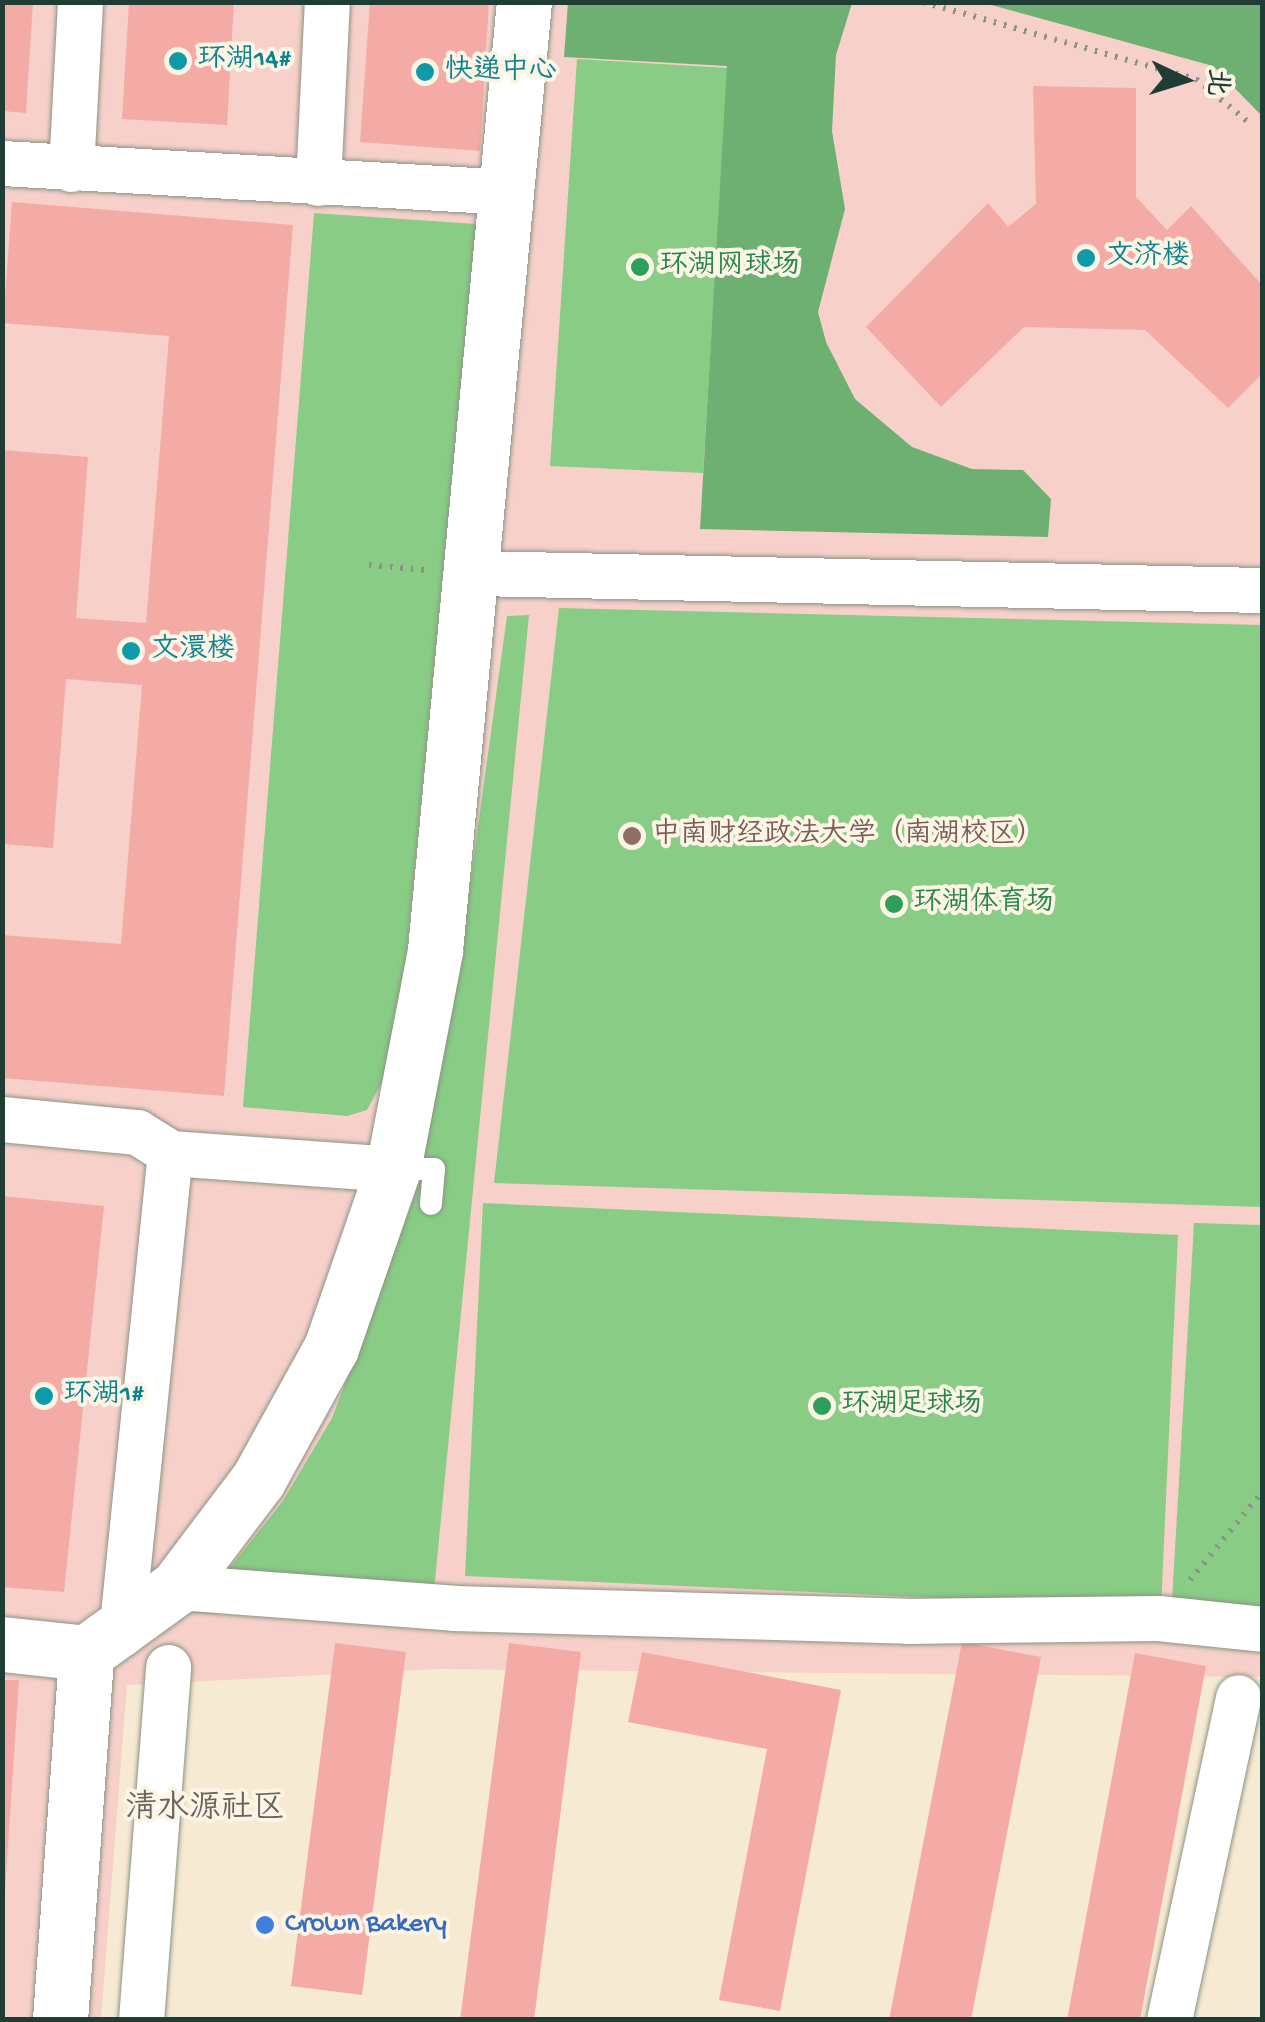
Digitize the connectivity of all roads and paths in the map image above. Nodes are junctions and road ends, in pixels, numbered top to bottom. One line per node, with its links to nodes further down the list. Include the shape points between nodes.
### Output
1 (80, 2): 7 (street)
2 (327, 2): 8 (street)
3 (922, 2): 5 (path, via 1196,79)
4 (529, 9): 9 (street)
5 (1252, 125)
6 (2, 163): 7 (street)
7 (71, 169): 8 (street)
8 (318, 183): 9 (street)
9 (509, 192): 10 (street)
10 (476, 574): 11 (street); 14 (street)
11 (1262, 590)
12 (2, 1119): 13 (street, via 137,1132)
13 (170, 1153): 14 (street); 19 (street)
14 (412, 1186): 16 (street, via 364,1270 297,1414)
15 (1262, 1492): 17 (path)
16 (177, 1587): 17 (street, via 532,1610); 19 (street)
17 (1158, 1618): 18 (street)
18 (1262, 1629)
19 (103, 1643): 20 (street); 23 (street)
20 (2, 1644)
21 (168, 1668): 24 (street)
22 (1238, 1697): 25 (street)
23 (60, 2020)
24 (141, 2020)
25 (1169, 2020)

